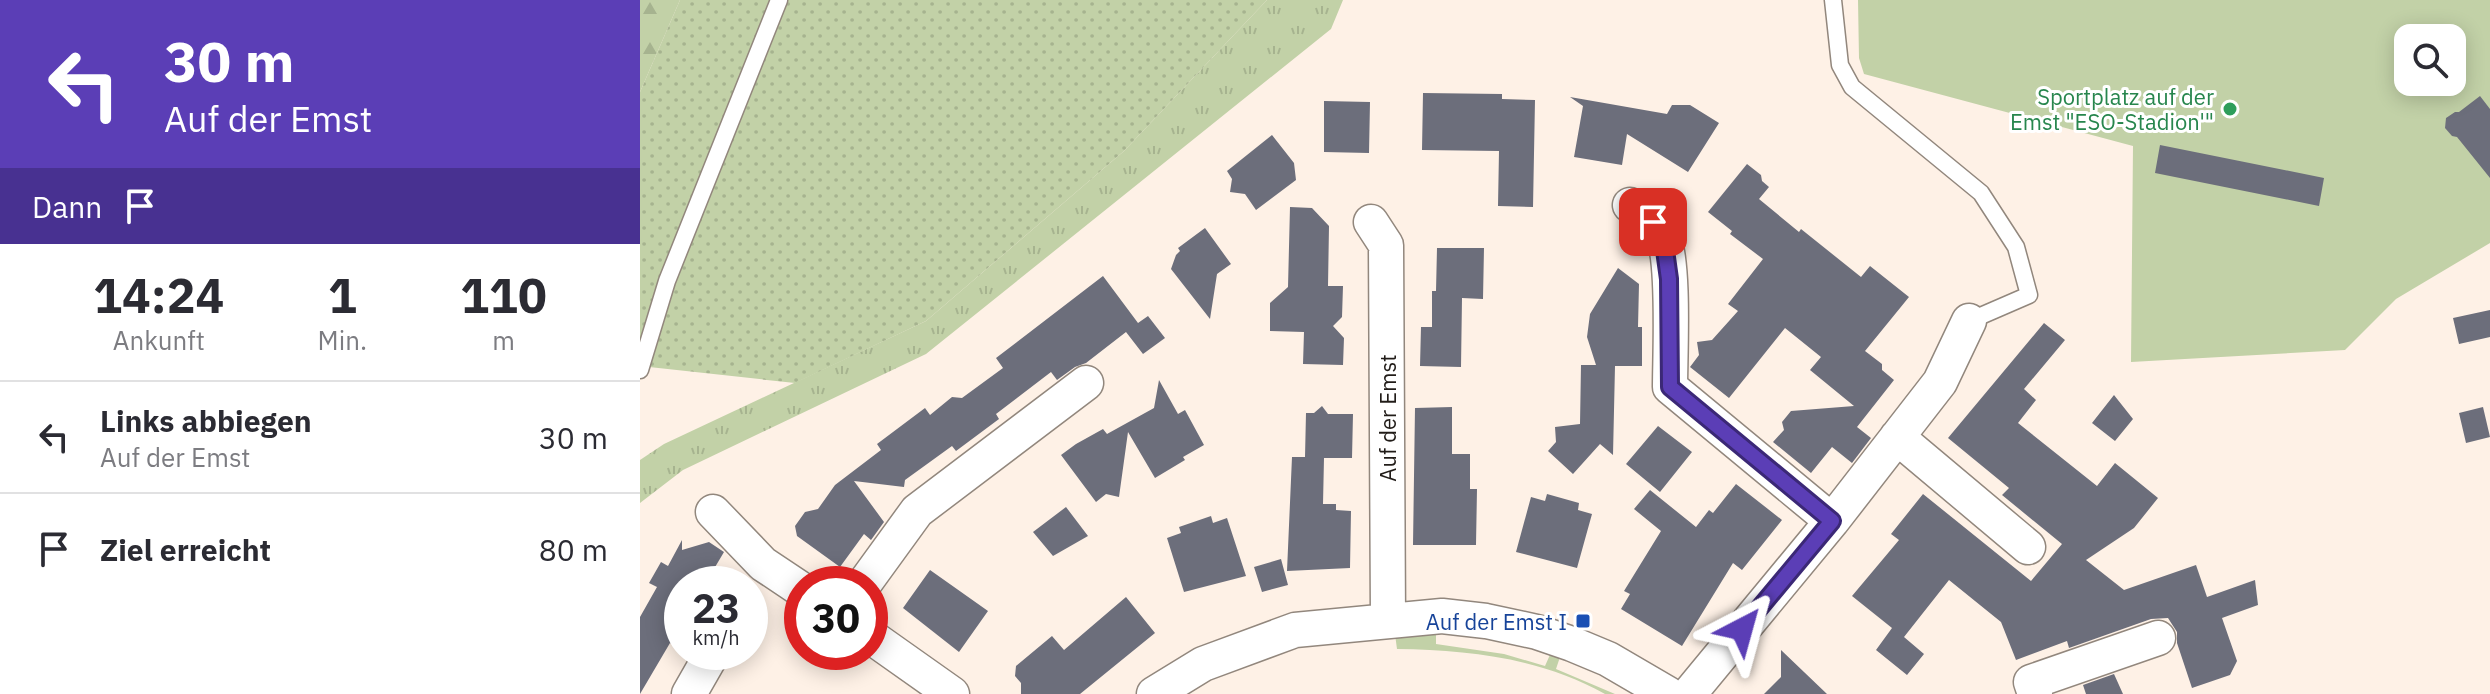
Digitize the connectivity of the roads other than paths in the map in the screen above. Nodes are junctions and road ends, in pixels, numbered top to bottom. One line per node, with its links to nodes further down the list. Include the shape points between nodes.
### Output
1 (779, 0): 6 (lane, via 667,281)
2 (1833, 0): 5 (lane, via 1840,65 1852,87 1981,193 2016,247 2029,295)
3 (1630, 205): 10 (street, via 1663,236 1669,279 1670,387)
4 (1371, 222): 14 (street, Auf der Emst, via 1386,245)
5 (1969, 321): 8 (street, via 1940,382)
6 (640, 370)
7 (1086, 383): 13 (street, via 917,511)
8 (1897, 437): 10 (street); 11 (street)
9 (713, 512): 12 (street)
10 (1832, 521): 22 (street)
11 (2028, 547)
12 (750, 566)
13 (877, 566)
14 (1388, 619): 20 (street, via 1295,630 1203,664); 21 (street, via 1442,616 1537,632 1608,659)
15 (2158, 638): 23 (street, via 2031,682)
16 (888, 649): 19 (street)
17 (703, 670): 18 (street)
18 (689, 694)
19 (952, 694)
20 (1154, 694)
21 (1668, 694)
22 (1689, 694)
23 (2035, 694)

